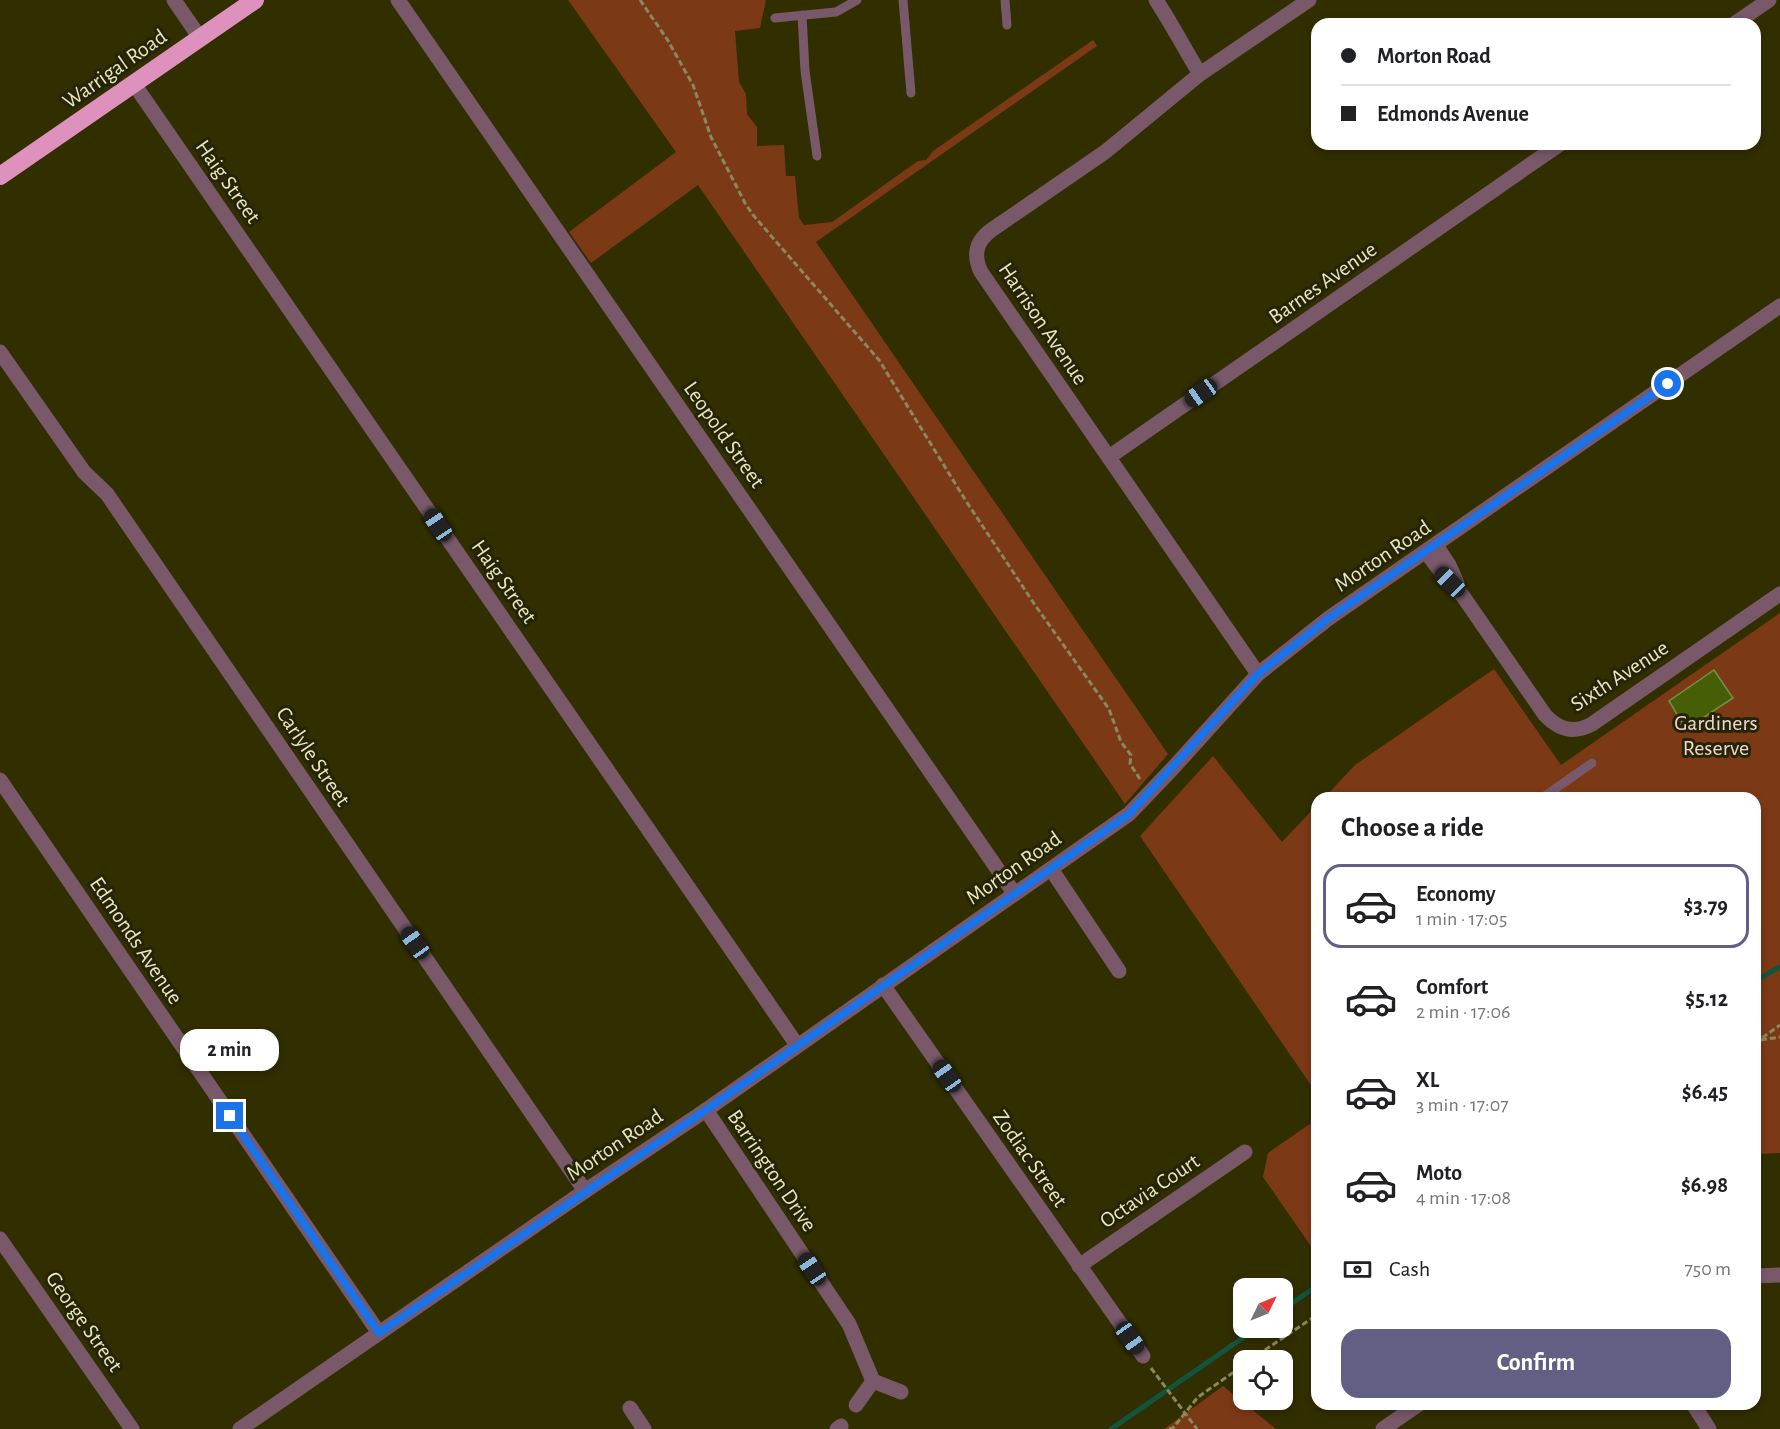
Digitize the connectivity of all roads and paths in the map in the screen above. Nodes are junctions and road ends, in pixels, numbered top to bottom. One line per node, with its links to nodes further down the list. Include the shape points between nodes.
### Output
1 (174, 0): 15 (street)
2 (255, 0): 15 (highway, Warrigal Road)
3 (398, 0): 33 (street, Leopold Street)
4 (639, 0): 31 (path, via 693,85 711,137 745,203 879,360 966,501 1109,709 1121,742 1131,755 1130,764)
5 (857, 0): 11 (lane, via 836,12)
6 (903, 0): 18 (lane)
7 (1005, 0): 14 (lane)
8 (1156, 0): 16 (street, via 1173,26 1195,47)
9 (1309, 0): 16 (street, Harrison Avenue)
10 (1769, 0): 13 (street)
11 (802, 15): 12 (lane); 20 (lane)
12 (775, 18)
13 (1743, 18)
14 (1007, 25)
15 (200, 38): 17 (highway, Warrigal Road)
16 (1205, 71): 24 (street, Harrison Avenue, via 1122,139 990,231 978,244 976,258 981,272)
17 (134, 84): 21 (highway, Warrigal Road); 40 (street, Haig Street)
18 (911, 93)
19 (1551, 150): 24 (street, Barnes Avenue)
20 (817, 156)
21 (1, 174)
22 (1780, 306): 25 (street, Morton Road)
23 (0, 352): 43 (street, Carlyle Street, via 84,472 107,494)
24 (1109, 457): 27 (street, Harrison Avenue)
25 (1431, 548): 26 (street, Sixth Avenue, via 1449,565 1460,592 1545,715 1558,726 1575,730 1592,724); 27 (street, Morton Road, via 1329,618)
26 (1780, 594)
27 (1258, 674): 31 (street, Morton Road)
28 (1592, 763): 30 (lane)
29 (0, 780): 49 (street, Edmonds Avenue)
30 (1551, 792)
31 (1149, 793): 32 (street, Morton Road, via 1129,814)
32 (1050, 869): 33 (street, Morton Road); 34 (street)
33 (1014, 894): 35 (street, Morton Road)
34 (1119, 971)
35 (884, 984): 40 (street, Morton Road); 45 (street, Zodiac Street)
36 (1780, 1025): 38 (path)
37 (1780, 1037): 39 (path)
38 (1761, 1038)
39 (1761, 1040)
40 (797, 1045): 41 (street, Morton Road)
41 (706, 1110): 43 (street, Morton Road); 54 (street, Barrington Drive, via 849,1324)
42 (1245, 1152): 45 (street, Octavia Court)
43 (585, 1191): 49 (street, Morton Road)
44 (0, 1239): 61 (street, George Street)
45 (1079, 1266): 51 (street, Zodiac Street)
46 (1780, 1275): 47 (street)
47 (1761, 1276)
48 (1311, 1319): 50 (path)
49 (379, 1333): 62 (street, Morton Road)
50 (1266, 1350)
51 (1143, 1356)
52 (1233, 1372): 60 (path, via 1197,1397)
53 (1159, 1378): 60 (path)
54 (873, 1381): 55 (street); 56 (street)
55 (901, 1392)
56 (856, 1405)
57 (630, 1408): 63 (street)
58 (1410, 1410): 66 (street)
59 (1697, 1410): 67 (street)
60 (1186, 1414): 64 (path); 65 (path)
61 (132, 1429)
62 (240, 1429)
63 (644, 1429)
64 (1169, 1429)
65 (1197, 1429)
66 (1383, 1429)
67 (1710, 1429)

